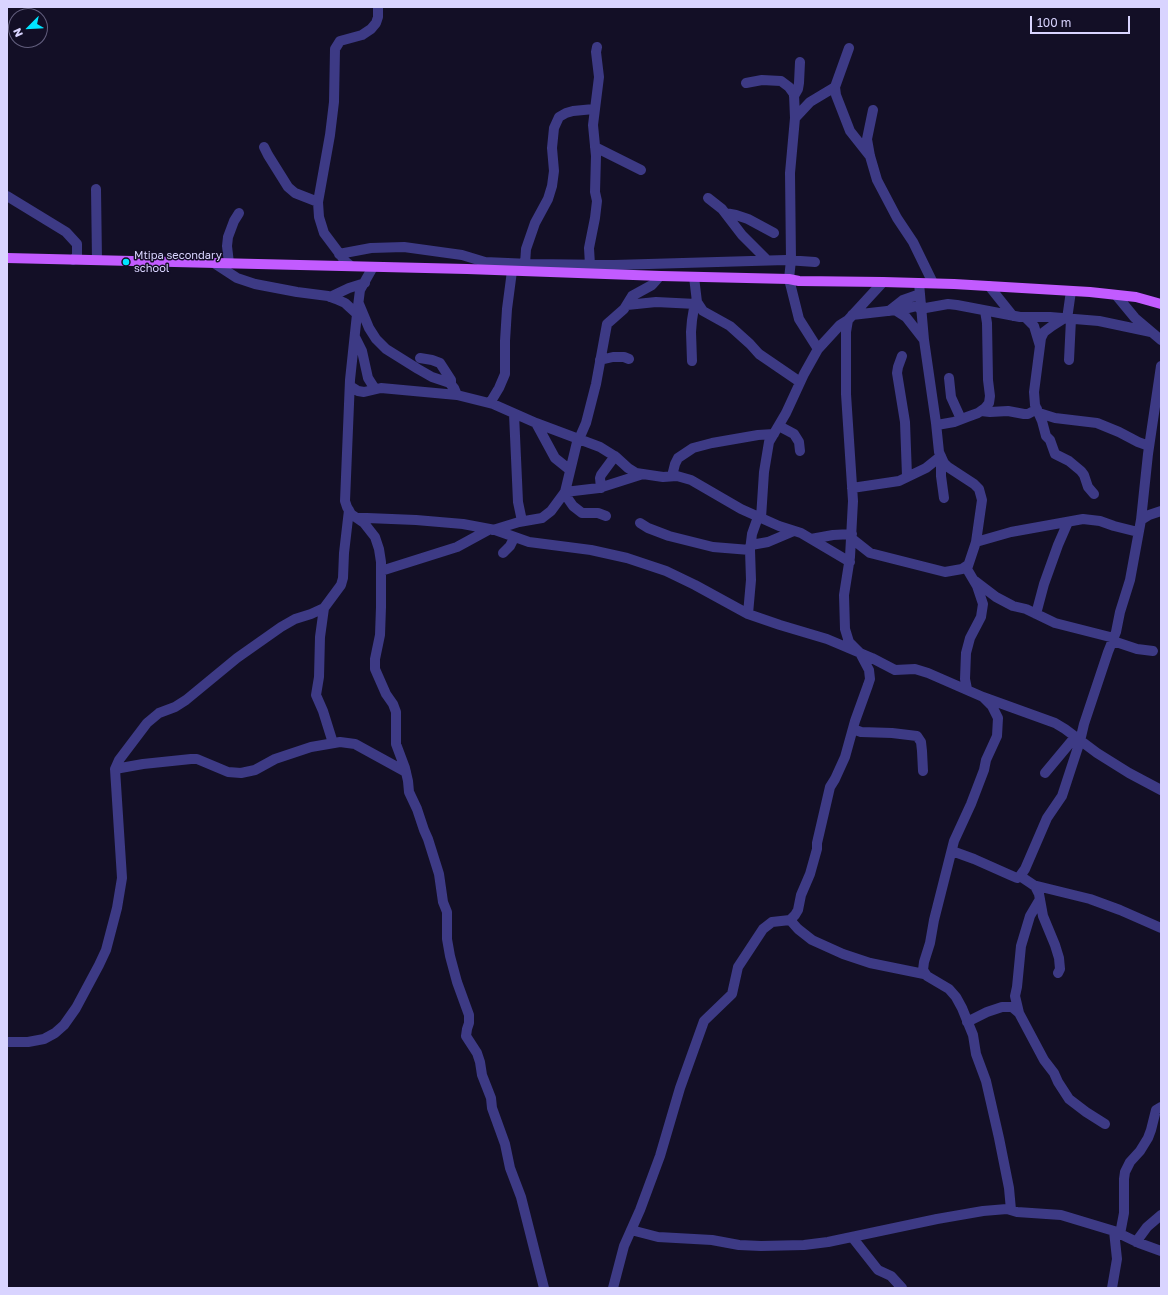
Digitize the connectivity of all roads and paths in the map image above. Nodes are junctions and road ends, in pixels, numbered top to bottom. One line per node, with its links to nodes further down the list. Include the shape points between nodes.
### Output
1 (378, 7): 18 (street, via 378,17 371,29 362,35 340,41 335,49 334,102)
2 (597, 47): 8 (street, via 599,77)
3 (849, 48): 6 (street)
4 (800, 62): 7 (street, via 798,89)
5 (746, 83): 7 (street, via 762,80 781,81)
6 (835, 87): 10 (street, via 810,102); 13 (street, via 850,131)
7 (794, 96): 10 (street)
8 (594, 110): 12 (street); 33 (street, via 566,112 559,117 554,128 552,186 526,249)
9 (873, 110): 13 (street, via 867,139)
10 (794, 118): 28 (street, via 790,173)
11 (264, 147): 18 (street, via 288,187 294,193)
12 (595, 147): 14 (street); 34 (street, via 597,201 589,248)
13 (870, 156): 44 (street, via 888,201 913,242)
14 (641, 170)
15 (96, 189): 26 (street)
16 (7, 196): 25 (street, via 66,232 77,244 77,256)
17 (708, 198): 20 (street)
18 (318, 202): 23 (street, via 324,233)
19 (239, 213): 32 (street, via 228,237)
20 (725, 213): 21 (street, via 748,219); 22 (street)
21 (774, 233)
22 (750, 244): 27 (street); 29 (street)
23 (339, 254): 33 (street, via 371,248 404,247 485,262); 35 (street)
24 (7, 258): 25 (main road)
25 (73, 260): 26 (main road)
26 (97, 260): 31 (main road)
27 (767, 260): 28 (street); 29 (street)
28 (791, 260): 30 (street); 40 (street)
29 (743, 262): 34 (street)
30 (815, 262)
31 (214, 263): 32 (main road); 48 (street, via 238,278 255,284)
32 (229, 263): 35 (main road)
33 (525, 264): 34 (street)
34 (590, 265)
35 (351, 266): 36 (main road)
36 (373, 267): 37 (main road); 42 (street)
37 (512, 271): 38 (main road); 80 (street, via 507,309 505,374)
38 (660, 276): 39 (main road); 53 (street, via 652,285 632,296)
39 (694, 277): 40 (main road); 50 (street)
40 (789, 279): 41 (main road); 66 (street, via 799,319)
41 (883, 282): 43 (main road); 59 (street)
42 (364, 283): 48 (street); 49 (street, via 360,290)
43 (919, 283): 44 (main road); 51 (street)
44 (933, 284): 45 (main road)
45 (990, 286): 46 (main road); 57 (street)
46 (1071, 291): 47 (main road); 60 (street)
47 (1116, 295): 52 (main road); 61 (street, via 1135,318)
48 (330, 297): 56 (street, via 344,303)
49 (359, 303): 56 (street); 76 (street, via 376,339 386,349)
50 (696, 303): 53 (street, via 656,302); 72 (street, via 691,332); 75 (street, via 703,311 730,326 759,354)
51 (920, 303): 54 (street); 55 (street, via 948,304); 63 (street)
52 (1161, 304)
53 (627, 305): 70 (street, via 607,324)
54 (892, 310): 59 (street); 63 (street, via 906,318)
55 (985, 311): 57 (street); 81 (street, via 990,396 989,403)
56 (357, 314): 62 (street)
57 (1013, 316): 58 (street)
58 (1025, 317): 60 (street); 65 (street, via 1034,326)
59 (850, 318): 66 (street); 98 (street, via 846,332 846,394)
60 (1067, 319): 61 (street, via 1099,321); 65 (street, via 1056,322 1044,332); 71 (street)
61 (1151, 332): 64 (street)
62 (355, 337): 77 (street); 78 (street, via 362,351 366,372)
63 (924, 340): 86 (street)
64 (1161, 340)
65 (1040, 346): 82 (street, via 1034,392)
66 (818, 349): 75 (street)
67 (902, 356): 96 (street, via 897,373 905,422)
68 (420, 358): 76 (street, via 440,363 451,380)
69 (629, 359): 70 (street, via 613,357)
70 (600, 360): 88 (street, via 586,423)
71 (1068, 360)
72 (692, 361)
73 (1161, 366): 89 (street)
74 (949, 378): 84 (street, via 952,397)
75 (800, 382): 87 (street)
76 (451, 385): 79 (street)
77 (350, 386): 78 (street, via 364,392); 102 (street, via 346,480 346,501)
78 (375, 389): 79 (street)
79 (457, 395): 80 (street)
80 (490, 403): 83 (street)
81 (981, 411): 82 (street, via 1028,414); 84 (street)
82 (1038, 411): 89 (street, via 1055,418 1097,423); 100 (street, via 1055,454 1081,470 1088,488)
83 (514, 414): 85 (street); 108 (street, via 518,502)
84 (961, 419): 86 (street)
85 (536, 423): 88 (street); 93 (street, via 555,458)
86 (937, 425): 92 (street)
87 (776, 430): 90 (street, via 794,434 799,442); 95 (street, via 693,448 678,458); 105 (street, via 769,442)
88 (578, 438): 91 (street); 93 (street)
89 (1149, 446): 107 (street)
90 (800, 451)
91 (615, 456): 94 (street, via 628,468); 97 (street, via 601,475)
92 (941, 457): 96 (street, via 919,472); 101 (street); 117 (street, via 948,467 979,489 982,500)
93 (570, 470): 99 (street)
94 (643, 474): 95 (street); 97 (street)
95 (672, 476): 105 (street, via 690,480)
96 (907, 476): 98 (street, via 899,481)
97 (601, 488): 99 (street)
98 (852, 488): 114 (street)
99 (564, 492): 104 (street, via 573,506 582,512); 108 (street, via 546,516)
100 (1094, 494)
101 (944, 498)
102 (349, 510): 106 (street); 127 (street, via 343,578 341,585)
103 (1161, 511): 107 (street)
104 (606, 516)
105 (759, 517): 112 (street); 118 (street, via 753,530)
106 (357, 518): 111 (street, via 439,522); 124 (street, via 375,537)
107 (1141, 520): 113 (street)
108 (522, 521): 111 (street)
109 (1068, 522): 113 (street, via 1091,519); 117 (street, via 1010,532); 129 (street, via 1044,584)
110 (640, 523): 118 (street, via 656,531 692,542 720,548)
111 (491, 530): 115 (street); 124 (street, via 457,547)
112 (794, 531): 116 (street); 118 (street)
113 (1138, 532): 130 (street, via 1130,580)
114 (852, 536): 116 (street, via 832,535); 119 (street); 122 (street)
115 (514, 538): 121 (street); 128 (street, via 627,558 695,585)
116 (811, 539): 120 (street)
117 (976, 542): 123 (street)
118 (750, 547): 128 (street)
119 (867, 551): 122 (street); 123 (street, via 945,572 962,569)
120 (833, 552): 122 (street); 126 (street, via 845,572)
121 (503, 553)
122 (850, 560): 126 (street)
123 (968, 565): 125 (street, via 968,572)
124 (381, 571): 140 (street, via 380,635 375,669 394,708 396,744)
125 (974, 580): 129 (street, via 1012,606); 133 (street, via 982,599 983,610 970,638 966,654)
126 (845, 585): 132 (street, via 846,636)
127 (324, 608): 137 (street, via 316,694); 138 (street, via 281,627 224,667 186,700 159,713 147,723)
128 (748, 614): 132 (street, via 827,639)
129 (1036, 614): 130 (street, via 1055,623)
130 (1113, 640): 131 (street, via 1137,649); 136 (street)
131 (1153, 651)
132 (860, 654): 133 (street, via 895,670 920,670); 135 (street, via 869,670 870,678)
133 (967, 689): 134 (street)
134 (983, 697): 136 (street, via 1055,723); 143 (street, via 992,706 998,718 998,736 986,760 982,778 956,836)
135 (853, 729): 139 (street, via 861,732 917,736 922,746); 147 (street, via 845,757 830,787 810,874 798,910)
136 (1078, 739): 141 (street); 142 (street, via 1129,773); 144 (street, via 1062,796 1047,818)
137 (333, 743): 138 (street, via 311,747 275,759 255,770 241,773 228,772 197,759); 140 (street, via 355,744)
138 (115, 769): 153 (street, via 122,878 106,950 76,1008 64,1025 44,1039)
139 (923, 771)
140 (406, 772): 163 (street, via 409,792 439,874 447,912 450,956 469,1015 466,1036 480,1062 510,1168 521,1197)
141 (1045, 773)
142 (1161, 790)
143 (952, 851): 144 (street, via 1017,878); 150 (street, via 924,962)
144 (1020, 876): 145 (street)
145 (1033, 885): 146 (street); 148 (street, via 1090,899)
146 (1040, 899): 149 (street, via 1043,916 1059,958); 151 (street, via 1030,916 1021,946 1015,996)
147 (790, 920): 150 (street, via 812,940 843,954 876,965); 158 (street, via 767,924 738,967 732,994 704,1021 680,1088 660,1156)
148 (1161, 928)
149 (1058, 973)
150 (924, 974): 152 (street, via 953,993)
151 (1018, 1013): 152 (street, via 1012,1007 1002,1007); 155 (street, via 1069,1098)
152 (967, 1022): 156 (street, via 987,1086 1009,1185)
153 (7, 1042)
154 (1161, 1107): 159 (street, via 1156,1110 1148,1138 1125,1172 1124,1213)
155 (1105, 1124)
156 (1011, 1210): 159 (street, via 1061,1215); 160 (street, via 983,1211)
157 (1161, 1215): 161 (street, via 1147,1227)
158 (631, 1230): 160 (street, via 658,1237 761,1246 804,1245); 164 (street)
159 (1117, 1232): 161 (street); 166 (street, via 1117,1259)
160 (852, 1236): 165 (street, via 878,1270 891,1276)
161 (1136, 1242): 162 (street)
162 (1161, 1251)
163 (544, 1288)
164 (612, 1288)
165 (902, 1288)
166 (1112, 1288)

